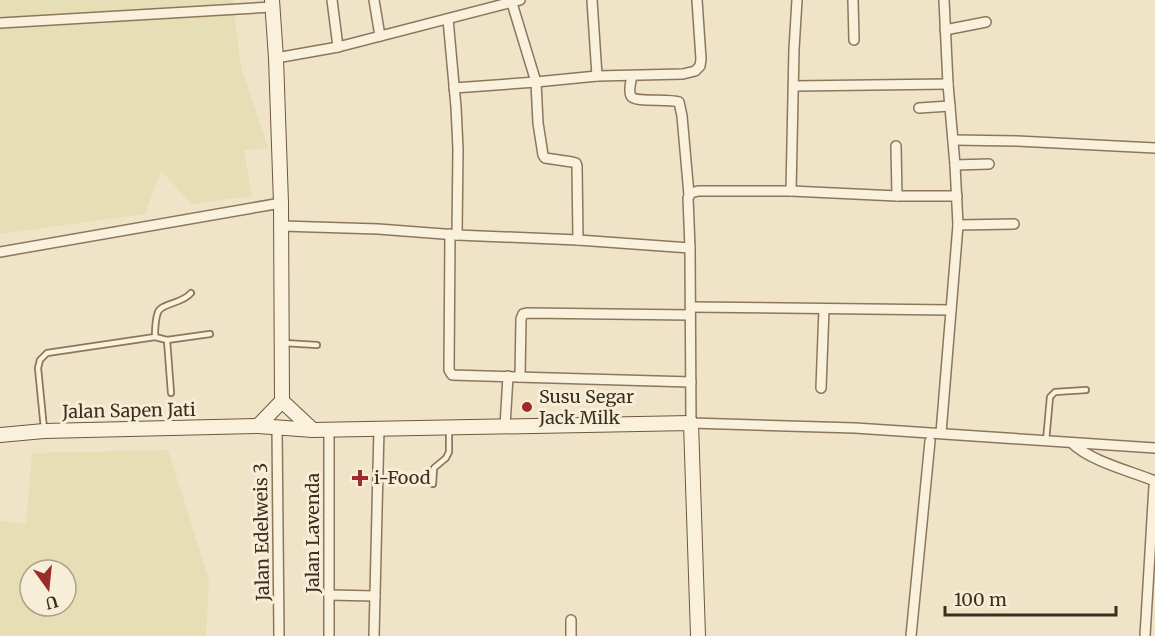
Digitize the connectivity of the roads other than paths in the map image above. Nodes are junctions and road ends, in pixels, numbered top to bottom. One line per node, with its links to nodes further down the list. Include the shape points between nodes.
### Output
1 (332, 0): 16 (street)
2 (374, 0): 14 (street)
3 (591, 0): 18 (street)
4 (698, 0): 19 (street, via 700,66 683,74)
5 (797, 0): 22 (street)
6 (853, 0): 15 (street)
7 (944, 0): 13 (street)
8 (515, 1): 10 (street); 20 (street)
9 (272, 3): 12 (street); 17 (street)
10 (448, 19): 14 (street); 23 (street)
11 (987, 22): 13 (street)
12 (0, 23)
13 (945, 30): 21 (street)
14 (380, 36): 16 (street)
15 (854, 40)
16 (338, 47): 17 (street)
17 (276, 58): 35 (street)
18 (597, 76): 19 (street); 20 (street)
19 (632, 76): 32 (street, via 632,98 679,102)
20 (536, 82): 23 (street); 40 (street, via 543,155 577,166)
21 (948, 84): 22 (street); 24 (street)
22 (794, 86): 31 (street)
23 (454, 88): 39 (street, via 458,149)
24 (950, 106): 25 (street); 26 (street)
25 (919, 108)
26 (953, 140): 28 (street); 30 (street)
27 (896, 146): 33 (street)
28 (1155, 148)
29 (989, 164): 30 (street)
30 (955, 165): 34 (street)
31 (791, 191): 32 (street, via 698,191); 33 (street)
32 (689, 195): 41 (street)
33 (897, 196): 34 (street)
34 (957, 196): 37 (street)
35 (281, 203): 38 (street); 42 (street)
36 (1014, 224): 37 (street)
37 (957, 225): 45 (street)
38 (282, 226): 39 (street); 50 (street)
39 (453, 235): 40 (street); 52 (street, via 450,372)
40 (578, 240): 41 (street)
41 (690, 248): 46 (street)
42 (0, 252)
43 (191, 294): 48 (lane, via 161,308)
44 (824, 309): 45 (street); 46 (street, via 757,306); 55 (street)
45 (951, 310): 68 (street)
46 (691, 311): 53 (street, via 523,314); 54 (street)
47 (210, 334): 49 (lane)
48 (155, 337): 49 (lane); 67 (lane, via 43,356 38,369)
49 (167, 340): 57 (lane)
50 (282, 343): 51 (lane); 58 (street)
51 (318, 345)
52 (508, 376): 53 (street); 61 (street)
53 (520, 376): 54 (street)
54 (691, 382): 59 (street)
55 (821, 388)
56 (1086, 390): 71 (lane, via 1055,392 1050,397)
57 (171, 393)
58 (282, 401): 60 (street); 66 (street)
59 (691, 423): 61 (street, Jalan Sapen Jati); 68 (street); 83 (street)
60 (258, 426): 63 (street, Jalan Sapen Jati); 67 (street, Jalan Sapen Jati)
61 (505, 426): 62 (street, Jalan Sapen Jati)
62 (449, 427): 64 (street, Jalan Sapen Jati); 75 (lane, via 449,452 434,468)
63 (277, 428): 66 (street, Jalan Sapen Jati); 79 (street, Jalan Edelweis 3)
64 (379, 428): 65 (street, Jalan Sapen Jati); 77 (street)
65 (329, 429): 66 (street, Jalan Sapen Jati); 76 (street, Jalan Lavenda)
66 (313, 430)
67 (44, 431): 69 (street, Jalan Sapen Jati)
68 (941, 433): 71 (street)
69 (0, 435)
70 (930, 441): 84 (street)
71 (1046, 441): 72 (street)
72 (1072, 443): 73 (street); 74 (street, via 1079,451)
73 (1155, 448)
74 (1154, 483): 85 (street)
75 (433, 484)
76 (329, 595): 77 (street); 80 (street, Jalan Lavenda)
77 (375, 596): 81 (street)
78 (571, 620): 82 (street)
79 (279, 636)
80 (329, 636)
81 (374, 636)
82 (571, 636)
83 (698, 636)
84 (911, 636)
85 (1145, 636)

